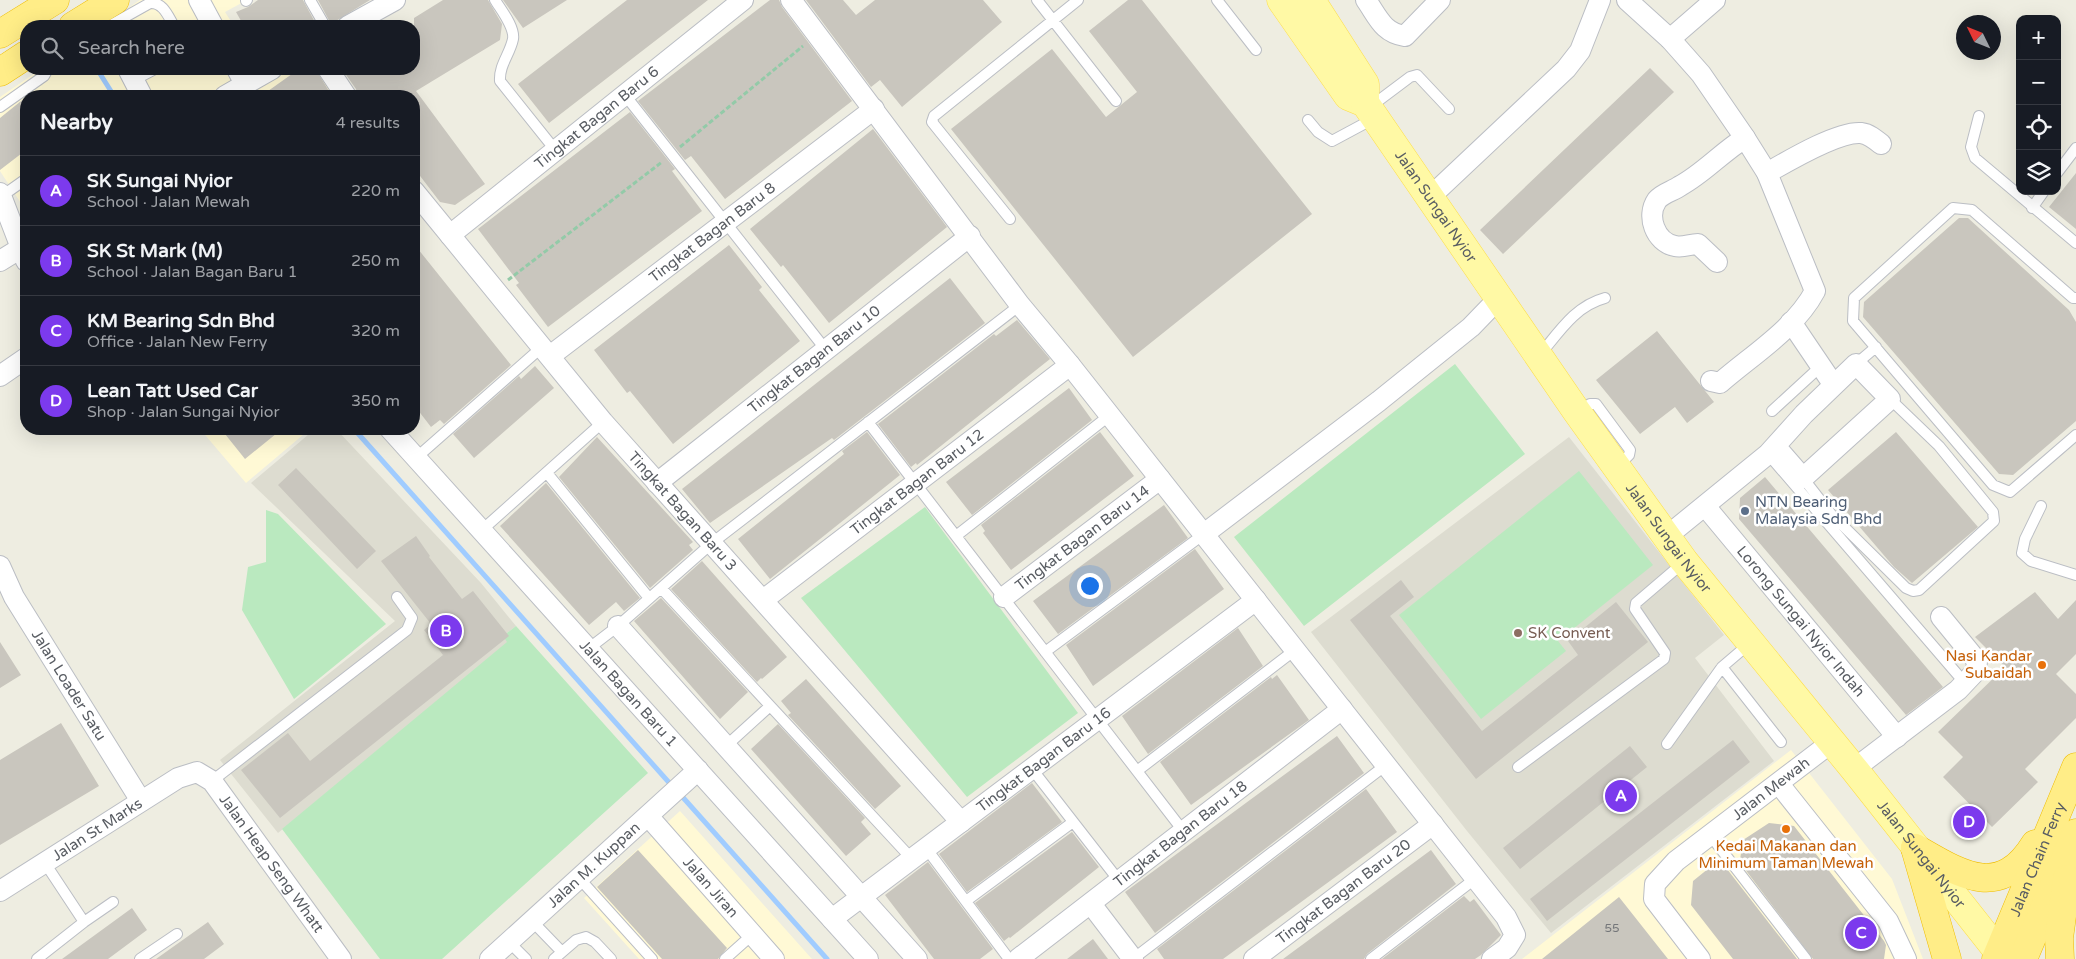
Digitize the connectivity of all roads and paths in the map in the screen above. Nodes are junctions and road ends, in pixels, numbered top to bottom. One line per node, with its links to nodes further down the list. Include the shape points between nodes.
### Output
1 (199, 0): 22 (street)
2 (310, 0): 23 (lane)
3 (395, 0): 24 (street)
4 (495, 0): 53 (lane, via 513,38 500,81)
5 (743, 0): 42 (street, Tingkat Bagan Baru 6)
6 (790, 0): 28 (street)
7 (1037, 0): 25 (lane)
8 (1078, 0): 25 (lane)
9 (1217, 0): 30 (lane)
10 (1281, 0): 47 (main road, Jalan Sungai Nyior, via 1348,96)
11 (1310, 0): 47 (main road, via 1366,84)
12 (1366, 0): 13 (street, via 1383,26 1392,34 1405,36)
13 (1440, 0)
14 (1600, 0): 61 (street, via 1580,51 1566,69)
15 (1627, 0): 29 (street)
16 (1715, 0): 29 (street)
17 (48, 2): 19 (highway)
18 (107, 16): 20 (highway); 21 (lane, via 156,2)
19 (21, 20)
20 (93, 20)
21 (170, 20)
22 (210, 20)
23 (322, 20)
24 (359, 20)
25 (1052, 20): 43 (lane); 63 (lane, via 934,116 932,122)
26 (20, 21): 27 (highway)
27 (0, 34)
28 (818, 34): 45 (street); 54 (path)
29 (1670, 39): 50 (street, via 1701,74)
30 (1256, 50)
31 (20, 59): 32 (highway)
32 (0, 72)
33 (45, 75): 38 (lane)
34 (149, 75): 37 (lane)
35 (332, 75): 40 (street)
36 (241, 76): 39 (street)
37 (136, 87)
38 (24, 90)
39 (230, 90)
40 (342, 90)
41 (20, 93): 44 (lane)
42 (626, 95): 53 (street, Tingkat Bagan Baru 6); 54 (lane)
43 (1116, 100)
44 (0, 107)
45 (874, 109): 64 (street, Tingkat Bagan Baru 8); 66 (street)
46 (1449, 109): 47 (lane, via 1417,75 1410,77)
47 (1369, 110): 49 (lane, via 1332,141); 61 (main road, Jalan Sungai Nyior)
48 (1978, 116): 62 (lane, via 1971,148 1975,158)
49 (1308, 120)
50 (1745, 138): 56 (street); 71 (street, via 1725,150 1698,176 1665,193 1657,200 1651,214 1655,230 1663,240 1673,246 1698,244)
51 (1881, 144): 56 (street, via 1866,134 1853,134 1812,148)
52 (2076, 148): 55 (lane)
53 (556, 151): 65 (street, Tingkat Bagan Baru 6)
54 (671, 155): 64 (lane); 72 (path)
55 (2061, 168)
56 (1767, 173): 77 (street, via 1815,292)
57 (20, 183): 58 (lane)
58 (1, 195): 68 (street)
59 (2041, 195): 62 (lane)
60 (420, 198): 65 (street, Tingkat Bagan Baru 3)
61 (1429, 198): 73 (main road, Jalan Sungai Nyior)
62 (2032, 208): 67 (lane)
63 (1010, 219)
64 (724, 223): 79 (lane); 80 (street, Tingkat Bagan Baru 8)
65 (450, 235): 72 (street, Tingkat Bagan Baru 3)
66 (970, 236): 76 (street); 79 (street, Tingkat Bagan Baru 10)
67 (2076, 243)
68 (20, 244)
69 (20, 255): 70 (street)
70 (0, 261)
71 (1718, 262)
72 (496, 289): 80 (street, Tingkat Bagan Baru 3)
73 (1499, 298): 81 (main road, Jalan Sungai Nyior); 106 (street, via 1471,327 1379,401)
74 (1605, 298): 81 (lane, via 1592,302 1573,315)
75 (2076, 298): 78 (lane, via 1972,210 1953,208 1854,298 1853,321)
76 (1020, 305): 84 (street); 93 (lane)
77 (1792, 322): 85 (street); 87 (street, via 1720,383)
78 (1876, 347): 83 (lane); 95 (lane, via 1993,485 2010,492)
79 (826, 350): 101 (street, Tingkat Bagan Baru 10)
80 (546, 352): 92 (street, Tingkat Bagan Baru 3); 97 (lane)
81 (1539, 357): 108 (main road, Jalan Sungai Nyior)
82 (20, 362): 86 (street)
83 (1856, 364): 88 (street); 89 (street)
84 (1070, 365): 91 (street); 102 (street, Tingkat Bagan Baru 12)
85 (1821, 366): 88 (street); 90 (lane)
86 (0, 376)
87 (1712, 381)
88 (1833, 384): 96 (street)
89 (1890, 399): 99 (street); 99 (lane, via 1939,446 1993,512 1994,521 1920,590 1906,588 1831,514)
90 (1772, 411)
91 (1110, 416): 100 (street); 107 (lane)
92 (603, 422): 98 (lane); 101 (street, Tingkat Bagan Baru 3)
93 (868, 422): 102 (lane); 109 (lane)
94 (395, 435): 97 (street, Jalan Bagan Baru 1)
95 (2076, 435)
96 (1772, 450): 99 (street); 103 (street); 126 (lane)
97 (416, 458): 105 (street, Jalan Bagan Baru 1)
98 (547, 473): 105 (lane); 116 (lane)
99 (1803, 478)
100 (1160, 479): 106 (street); 115 (street, Tingkat Bagan Baru 14)
101 (657, 483): 109 (street, Tingkat Bagan Baru 3)
102 (916, 483): 107 (lane); 117 (street, Tingkat Bagan Baru 12)
103 (1706, 506): 108 (street); 130 (street, Lorong Sungai Nyior Indah)
104 (2041, 506): 112 (lane, via 2022,553 2031,561)
105 (482, 530): 122 (street, Jalan Bagan Baru 1)
106 (1204, 534): 118 (street); 124 (lane)
107 (956, 536): 115 (lane)
108 (1666, 537): 110 (main road, Jalan Sungai Nyior)
109 (712, 543): 113 (lane); 117 (street, Tingkat Bagan Baru 3)
110 (1684, 561): 121 (main road, Jalan Sungai Nyior); 136 (lane, via 1636,603 1635,609 1665,653 1664,659)
111 (0, 566): 144 (street, Jalan Loader Satu, via 14,598)
112 (2076, 575)
113 (661, 588): 116 (lane); 127 (lane)
114 (396, 597): 142 (lane, via 412,618 407,630)
115 (1004, 597): 124 (lane)
116 (649, 598): 120 (lane)
117 (763, 600): 147 (street, Tingkat Bagan Baru 3)
118 (1256, 600): 123 (street); 129 (street, Tingkat Bagan Baru 16)
119 (1941, 617): 126 (street, via 1977,661 1976,671)
120 (618, 626): 122 (lane); 134 (street)
121 (1750, 644): 125 (lane); 132 (main road, Jalan Sungai Nyior)
122 (588, 648): 140 (street, Jalan Bagan Baru 1)
123 (1295, 650): 128 (street); 141 (lane)
124 (1046, 652): 129 (lane)
125 (1722, 667): 131 (lane); 133 (lane)
126 (1964, 682): 130 (street)
127 (770, 706): 134 (lane); 154 (lane)
128 (1342, 709): 135 (street); 150 (street, Tingkat Bagan Baru 18)
129 (1098, 719): 138 (street, Tingkat Bagan Baru 16); 141 (lane)
130 (1897, 737): 139 (street)
131 (1781, 742)
132 (1832, 742): 139 (main road, Jalan Sungai Nyior); 143 (street, Jalan Mewah)
133 (1667, 744)
134 (726, 746): 160 (street)
135 (1386, 765): 149 (street); 185 (lane)
136 (1518, 767)
137 (2076, 767): 145 (highway, Jalan Chain Ferry)
138 (1032, 769): 147 (street, Tingkat Bagan Baru 16); 148 (lane)
139 (1854, 769): 153 (main road, Jalan Sungai Nyior)
140 (698, 770): 146 (street, Jalan M. Kuppan); 164 (street, Jalan Bagan Baru 1)
141 (1137, 771): 150 (lane)
142 (204, 777): 144 (street, Jalan St Marks, via 178,778); 176 (street, Jalan Heap Seng Whatt)
143 (1779, 784): 151 (street, Jalan Mewah); 173 (street, via 1888,921)
144 (141, 801): 155 (street, Jalan St Marks)
145 (2060, 803): 153 (highway, via 2026,858 2005,875 1968,876); 171 (highway, Jalan Chain Ferry)
146 (648, 816): 156 (street, Jalan M. Kuppan); 168 (street, Jalan Jiran)
147 (962, 822): 154 (street, Tingkat Bagan Baru 16)
148 (1073, 822): 158 (lane); 161 (lane)
149 (1433, 824): 157 (street); 186 (street, Tingkat Bagan Baru 20)
150 (1184, 832): 158 (street, Tingkat Bagan Baru 18)
151 (1710, 835): 189 (street, Jalan Mewah, via 1655,884 1654,899); 190 (lane)
152 (2074, 837): 171 (highway, Jalan Chain Ferry); 192 (highway, via 2059,938)
153 (1915, 848): 171 (main road, Jalan Sungai Nyior); 191 (highway)
154 (919, 853): 160 (street, Tingkat Bagan Baru 16); 161 (lane)
155 (45, 863): 159 (street, Jalan St Marks); 166 (lane)
156 (579, 878): 165 (street, Jalan M. Kuppan); 180 (lane)
157 (1476, 878): 187 (lane); 188 (street, via 1516,935 1507,948)
158 (1120, 882): 163 (street, Tingkat Bagan Baru 18)
159 (0, 891)
160 (861, 897): 164 (street, Tingkat Bagan Baru 16); 184 (street)
161 (966, 901): 172 (lane)
162 (113, 902): 166 (lane)
163 (1091, 904): 172 (street, Tingkat Bagan Baru 18); 185 (street)
164 (832, 919): 183 (street, Jalan Bagan Baru 1)
165 (532, 921): 169 (street, Jalan M. Kuppan); 170 (lane)
166 (84, 922): 174 (lane)
167 (177, 934): 175 (lane)
168 (753, 934): 181 (lane); 182 (street, Jalan Jiran)
169 (509, 942): 177 (street, Jalan M. Kuppan); 178 (lane)
170 (558, 955): 179 (lane, via 576,940 586,937 596,942)
171 (2005, 957)
172 (1020, 958)
173 (1905, 958)
174 (37, 959)
175 (140, 959)
176 (341, 959)
177 (490, 959)
178 (526, 959)
179 (611, 959)
180 (652, 959)
181 (725, 959)
182 (774, 959)
183 (868, 959)
184 (917, 959)
185 (1133, 959)
186 (1254, 959)
187 (1371, 959)
188 (1492, 959)
189 (1700, 959)
190 (1806, 959)
191 (1947, 959)
192 (2060, 959)

